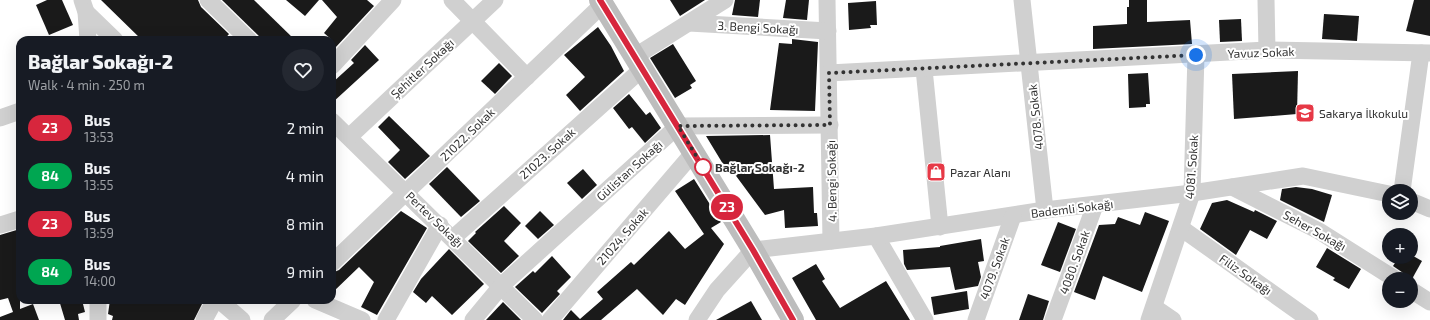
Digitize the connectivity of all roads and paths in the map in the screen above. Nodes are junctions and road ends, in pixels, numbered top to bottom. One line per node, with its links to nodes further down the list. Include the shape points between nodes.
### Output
1 (208, 0): 16 (street)
2 (393, 0): 20 (street)
3 (452, 0): 11 (street)
4 (495, 0): 11 (street, Şehitler Sokağı)
5 (725, 0): 12 (street, 21023. Sokak)
6 (827, 0): 13 (street, 4. Bengi Sokağı)
7 (1022, 0): 22 (street, 4078. Sokak)
8 (1266, 0): 17 (street)
9 (601, 2): 21 (main road); 25 (street, 21022. Sokak)
10 (84, 6): 14 (street); 15 (street)
11 (473, 20): 25 (street); 31 (street, Şehitler Sokağı)
12 (689, 23): 13 (street, 3. Bengi Sokağı); 21 (street, 21023. Sokak)
13 (828, 31): 24 (street, 4. Bengi Sokağı)
14 (88, 36)
15 (111, 36)
16 (245, 36)
17 (1267, 50): 18 (street, Yavuz Sokak); 19 (street, Yavuz Sokak)
18 (1425, 53): 33 (street)
19 (1196, 55): 22 (street, Yavuz Sokak); 36 (street, 4081. Sokak)
20 (336, 62)
21 (638, 63): 30 (main road); 49 (street, 21023. Sokak)
22 (1029, 63): 23 (street, Yavuz Sokak); 41 (street, 4078. Sokak)
23 (924, 69): 24 (street, Yavuz Sokak); 46 (street)
24 (829, 73): 29 (street, 4. Bengi Sokağı)
25 (527, 76): 35 (street, 21022. Sokak)
26 (16, 112): 27 (street)
27 (0, 118)
28 (336, 125): 31 (street, Pertev Sokağı)
29 (830, 125): 30 (street); 50 (street, 4. Bengi Sokağı)
30 (678, 126): 32 (main road); 54 (street, Gülistan Sokağı)
31 (349, 137): 35 (street, Pertev Sokağı)
32 (694, 152): 51 (main road); 71 (street, 21024. Sokak)
33 (1403, 184)
34 (1232, 187): 36 (street, Bademli Sokağı); 37 (street, Bademli Sokağı, via 1303,176); 53 (street, Seher Sokağı, via 1320,231)
35 (406, 192): 44 (street, Pertev Sokağı); 52 (street, 21022. Sokak)
36 (1192, 193): 39 (street, Bademli Sokağı); 47 (street, 4081. Sokak)
37 (1382, 193)
38 (1418, 204): 40 (street)
39 (1095, 205): 41 (street, Bademli Sokağı); 76 (street, 4080. Sokak)
40 (1430, 209)
41 (1045, 210): 42 (street, Bademli Sokağı)
42 (1013, 216): 46 (street, Bademli Sokağı); 75 (street, 4079. Sokak)
43 (16, 220): 45 (street)
44 (440, 224): 49 (street, Pertev Sokağı); 68 (street)
45 (0, 226)
46 (940, 227): 48 (street, Bademli Sokağı)
47 (1181, 228): 62 (street, 4081. Sokak); 78 (street, Filiz Sokağı)
48 (876, 236): 50 (street, Bademli Sokağı); 74 (street)
49 (453, 238): 54 (street, Pertev Sokağı)
50 (832, 241): 51 (street, Bademli Sokağı)
51 (753, 250): 72 (street, via 717,290); 73 (main road)
52 (336, 254)
53 (1384, 272)
54 (502, 285): 69 (street, Gülistan Sokağı); 70 (street, Pertev Sokağı)
55 (1418, 294): 56 (street)
56 (1430, 302)
57 (98, 304): 63 (street)
58 (213, 304): 64 (street)
59 (224, 304): 65 (street)
60 (289, 304): 66 (street)
61 (324, 304): 67 (street)
62 (1151, 313): 77 (street)
63 (98, 320)
64 (204, 320)
65 (242, 320)
66 (272, 320)
67 (362, 320)
68 (386, 320)
69 (472, 320)
70 (536, 320)
71 (550, 320)
72 (697, 320)
73 (793, 320)
74 (925, 320)
75 (976, 320)
76 (1053, 320)
77 (1173, 320)
78 (1310, 320)

